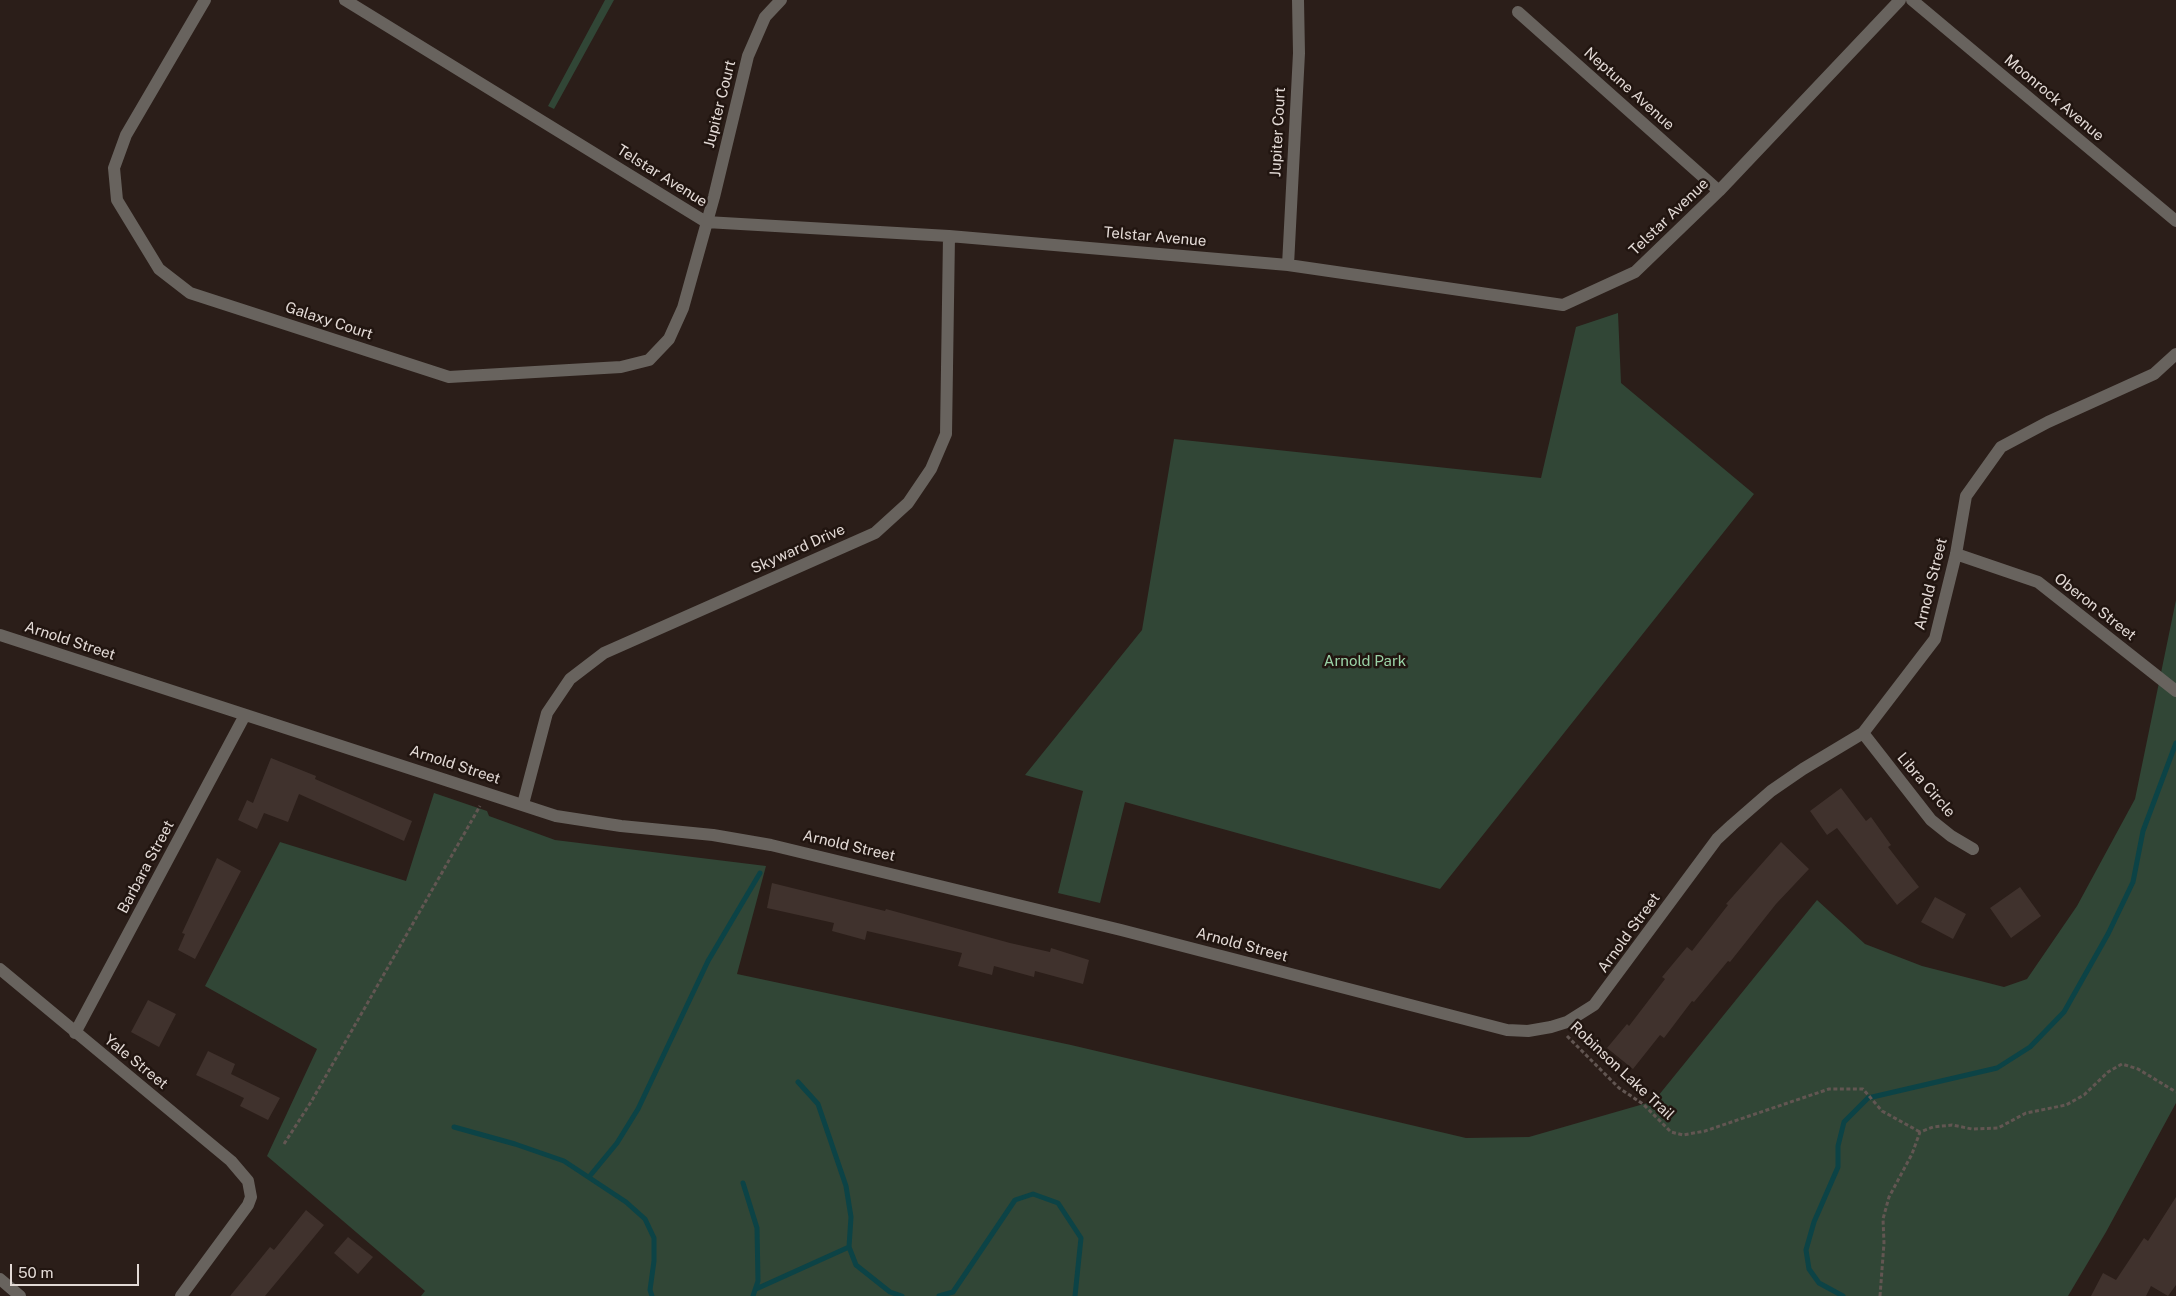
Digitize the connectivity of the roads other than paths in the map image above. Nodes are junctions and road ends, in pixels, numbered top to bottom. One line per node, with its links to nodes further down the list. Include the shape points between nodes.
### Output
1 (205, 0): 10 (street, Galaxy Court, via 126,135 114,168 118,200 159,269 190,293 449,377 620,367 649,360 669,339 683,308)
2 (346, 0): 10 (street, Telstar Avenue)
3 (781, 0): 10 (street, Jupiter Court, via 766,18 748,56)
4 (1298, 0): 12 (street, Jupiter Court)
5 (1900, 0): 8 (street, Telstar Avenue)
6 (1912, 0): 9 (street, Moonrock Avenue)
7 (1518, 12): 8 (street, Neptune Avenue)
8 (1719, 191): 12 (street, Telstar Avenue, via 1635,272 1563,305)
9 (2176, 221)
10 (706, 222): 11 (street, Telstar Avenue)
11 (949, 236): 12 (street, Telstar Avenue); 19 (street, Skyward Drive, via 946,434 932,469 908,503 875,533 604,653 584,668 570,679 547,713)
12 (1288, 265)
13 (2176, 354): 14 (street, Arnold Street, via 2154,374 2001,447 1966,496)
14 (1956, 554): 16 (street, Oberon Street, via 2038,582); 18 (street, Arnold Street, via 1935,639)
15 (0, 635): 17 (street, Arnold Street)
16 (2176, 691)
17 (244, 716): 19 (street, Arnold Street); 22 (street, Barbara Street)
18 (1863, 733): 19 (street, Arnold Street, via 1771,791 1717,840 1594,1005 1557,1026 1528,1031 1507,1030 1103,925 771,844 578,820); 20 (street, Libra Circle, via 1931,820)
19 (523, 804)
20 (1973, 849)
21 (0, 969): 22 (street, Yale Street)
22 (75, 1033): 25 (street, Yale Street, via 231,1161 248,1181 251,1198 248,1205)
23 (0, 1279): 24 (street)
24 (20, 1296)
25 (181, 1296)

